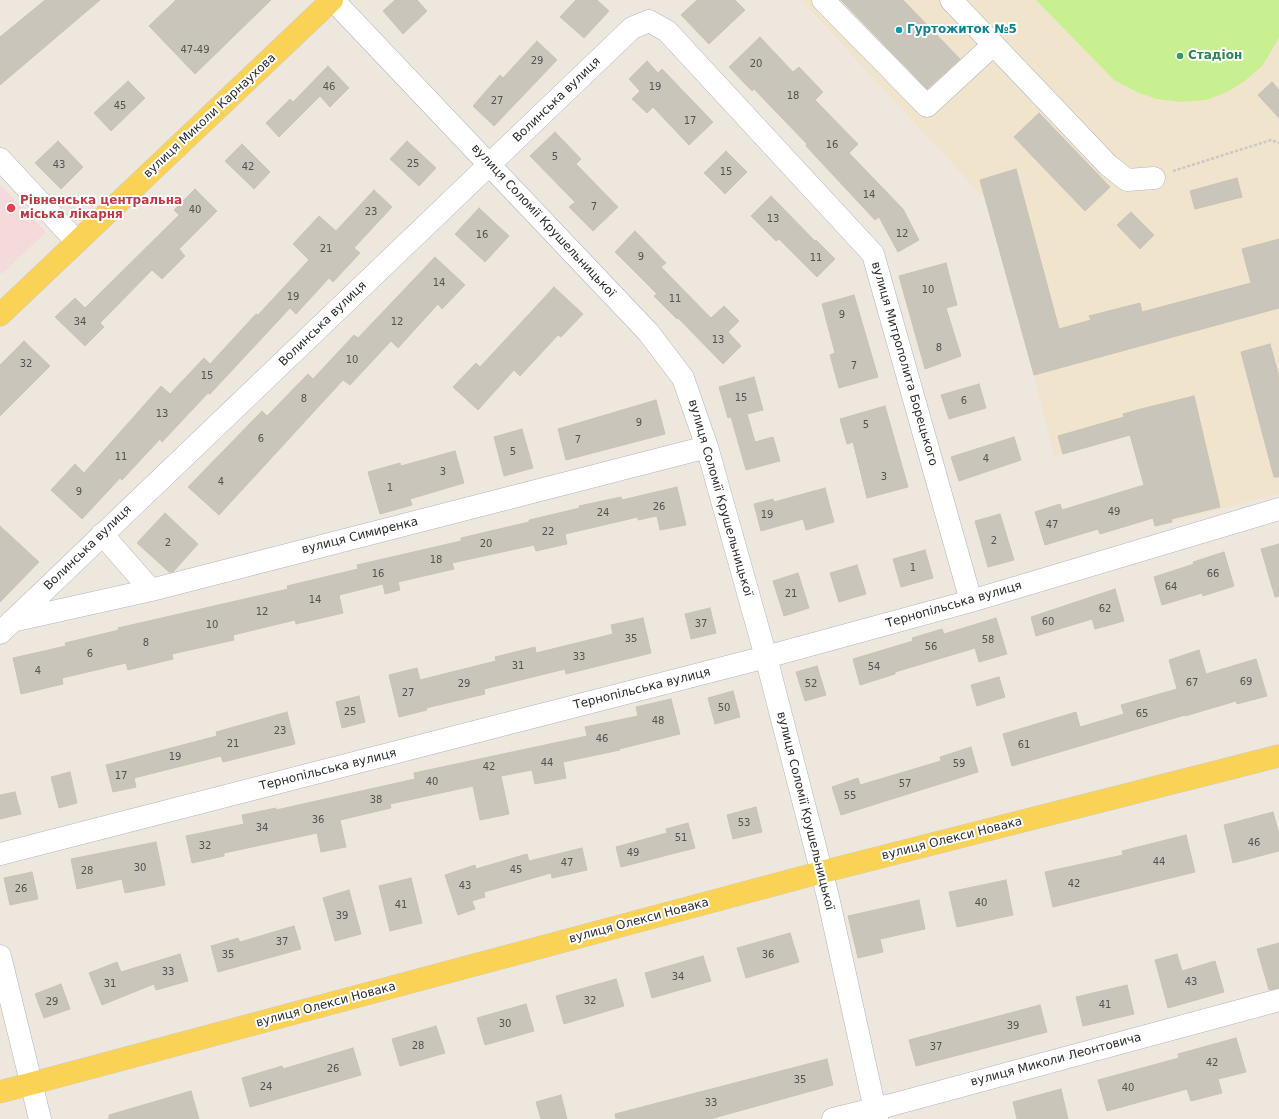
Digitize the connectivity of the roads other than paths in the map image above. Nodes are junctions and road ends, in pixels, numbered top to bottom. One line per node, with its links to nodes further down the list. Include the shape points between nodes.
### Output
1 (333, 0): 7 (street, вулиця Соломії Крушельницької); 9 (main road, вулиця Миколи Карнаухова)
2 (823, 0): 5 (street, via 927,106)
3 (951, 0): 5 (street)
4 (649, 21): 7 (street, Волинська вулиця, via 632,28); 15 (street, вулиця Митрополита Борецького, via 667,31 873,254)
5 (993, 45): 8 (street, via 1108,165 1127,180)
6 (0, 159): 9 (street)
7 (490, 165): 11 (street, вулиця Соломії Крушельницької, via 667,355 683,378); 13 (street, Волинська вулиця)
8 (1154, 178)
9 (77, 242): 10 (main road, вулиця Миколи Карнаухова)
10 (0, 315)
11 (707, 448): 14 (street, вулиця Симиренка); 17 (street, вулиця Соломії Крушельницької)
12 (1279, 509): 15 (street, Тернопільська вулиця)
13 (102, 534): 14 (street); 16 (street, Волинська вулиця)
14 (151, 590): 16 (street, вулиця Симиренка)
15 (971, 601): 17 (street, Тернопільська вулиця)
16 (6, 627)
17 (766, 657): 19 (street, Тернопільська вулиця); 20 (street, вулиця Соломії Крушельницької)
18 (1279, 756): 20 (main road, вулиця Олекси Новака)
19 (0, 854)
20 (822, 872): 23 (main road, вулиця Олекси Новака); 25 (street, вулиця Соломії Крушельницької)
21 (0, 956): 23 (street)
22 (1279, 1000): 25 (street, вулиця Миколи Леонтовича)
23 (32, 1084): 24 (main road, вулиця Олекси Новака); 26 (street)
24 (0, 1092)
25 (876, 1114): 27 (street, вулиця Миколи Леонтовича)
26 (40, 1119)
27 (833, 1119)

